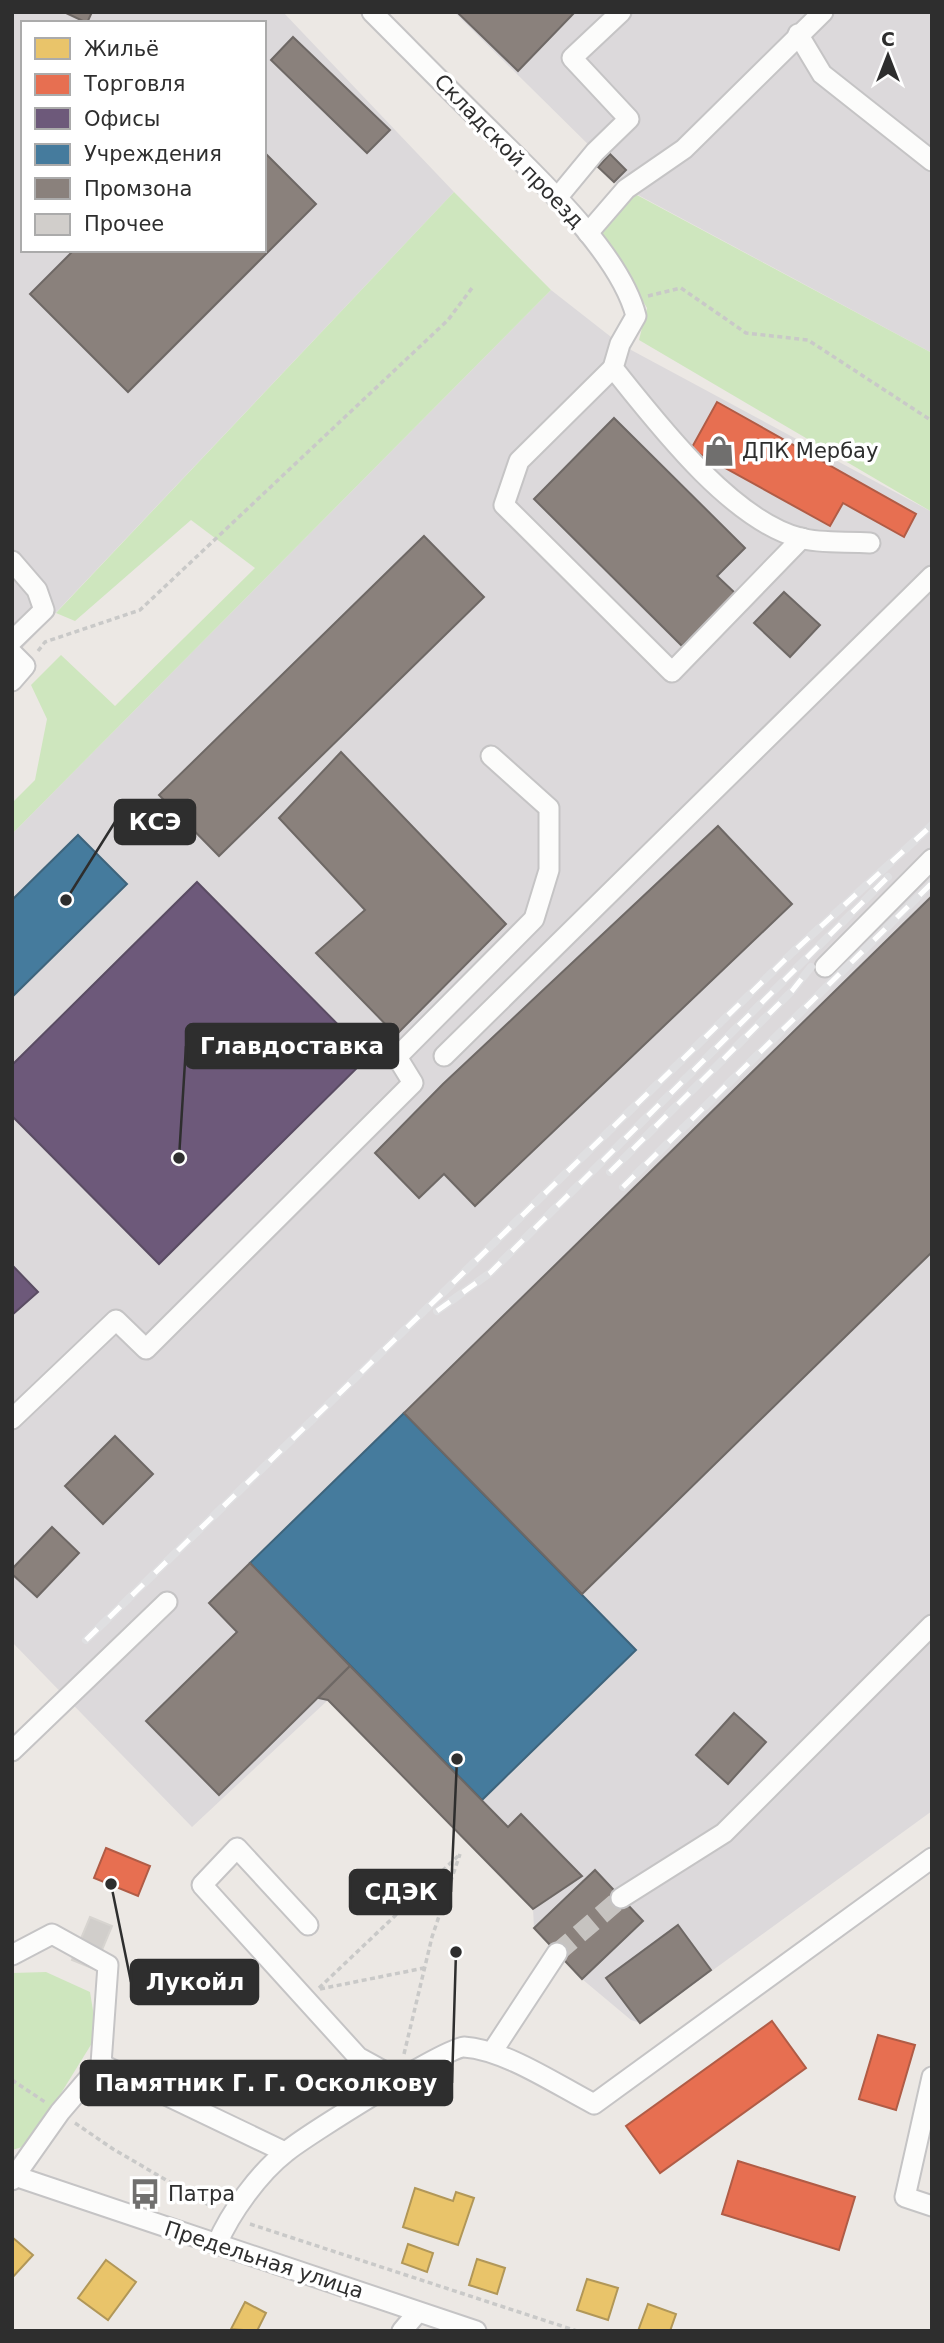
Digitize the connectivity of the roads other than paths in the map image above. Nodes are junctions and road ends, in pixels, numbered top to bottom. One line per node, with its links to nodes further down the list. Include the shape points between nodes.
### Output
1 (372, 12): 6 (street, Складской проезд)
2 (621, 12): 6 (street, via 572,58 629,119)
3 (823, 12): 4 (street)
4 (798, 34): 5 (street, via 822,74); 7 (street, via 684,149 626,189)
5 (932, 160)
6 (557, 198): 7 (street, Складской проезд)
7 (588, 233): 8 (street, Складской проезд, via 632,300 636,316)
8 (613, 368): 9 (street, via 679,451 764,524); 9 (street, via 519,461 504,505 672,672)
9 (802, 538): 10 (street)
10 (870, 543)
11 (12, 561): 13 (street, via 37,590 44,610)
12 (932, 576): 17 (street)
13 (12, 641)
14 (491, 756): 18 (street, via 549,808 549,870 534,919 397,1057 413,1083 146,1349 116,1320)
15 (932, 859): 16 (street)
16 (825, 967)
17 (444, 1056)
18 (12, 1419)
19 (167, 1602): 21 (street)
20 (932, 1625): 23 (street, via 724,1833)
21 (12, 1751)
22 (932, 1858): 27 (street, via 594,2104)
23 (621, 1898)
24 (308, 1925): 30 (street, via 237,1848 202,1885 311,1995 358,2057)
25 (557, 1953): 27 (street)
26 (12, 1955): 28 (street, via 52,1934 108,1965)
27 (492, 2052): 30 (street, via 460,2046)
28 (100, 2064): 31 (street); 32 (street)
29 (932, 2077): 33 (street, via 905,2197)
30 (400, 2080): 31 (street)
31 (285, 2152): 34 (street, via 229,2216)
32 (14, 2177): 34 (street, Предельная улица)
33 (932, 2207)
34 (217, 2244): 35 (street, Предельная улица)
35 (418, 2312): 36 (street); 37 (street, Предельная улица)
36 (402, 2331)
37 (476, 2331)

